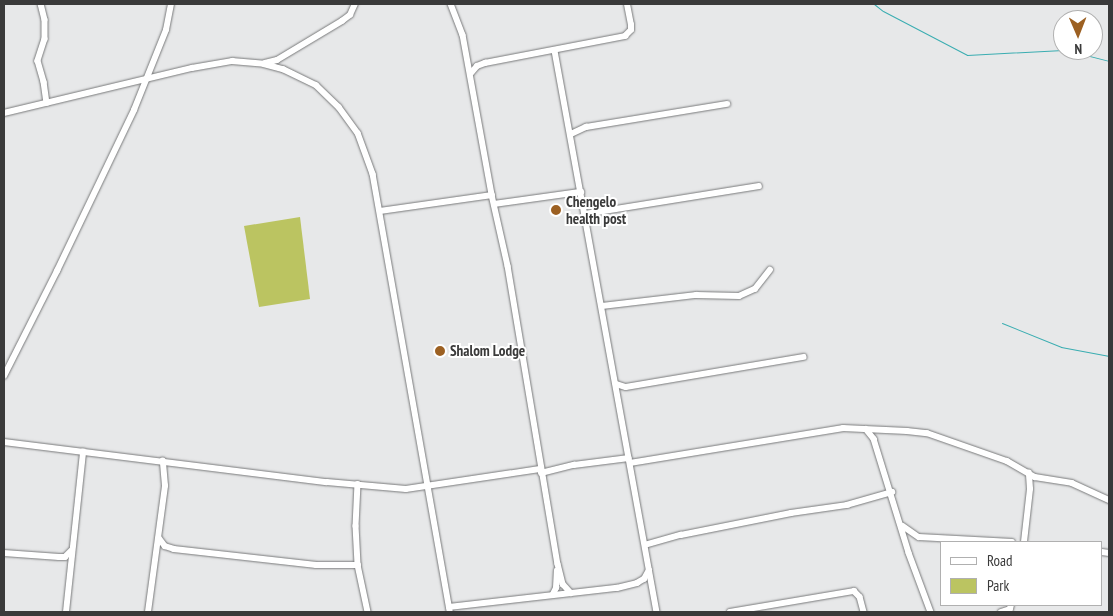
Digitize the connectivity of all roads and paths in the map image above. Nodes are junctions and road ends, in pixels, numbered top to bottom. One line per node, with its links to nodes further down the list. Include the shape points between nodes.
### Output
1 (41, 4): 12 (street, via 45,39 38,61)
2 (170, 4): 11 (street, via 166,30)
3 (355, 4): 7 (street, via 350,15 342,21)
4 (451, 4): 10 (street, via 463,35)
5 (627, 4): 6 (street, via 631,30 625,36)
6 (555, 51): 10 (street, via 485,62); 15 (street)
7 (287, 54): 8 (street); 9 (street)
8 (264, 64): 9 (street); 11 (street, via 232,61)
9 (283, 69): 20 (street, via 316,85 349,119 358,133 373,174)
10 (471, 73): 18 (street)
11 (147, 79): 12 (street); 25 (street, via 78,229)
12 (47, 103): 14 (street)
13 (727, 104): 15 (street, via 586,127)
14 (4, 113)
15 (571, 134): 17 (street)
16 (759, 186): 21 (street)
17 (581, 192): 19 (street); 21 (street)
18 (492, 195): 19 (street); 20 (street)
19 (494, 204): 36 (street, via 515,304)
20 (380, 212): 40 (street)
21 (585, 214): 23 (street)
22 (770, 270): 23 (street, via 755,289 739,296 696,295)
23 (602, 306): 26 (street)
24 (803, 357): 27 (street)
25 (4, 376)
26 (616, 384): 27 (street); 28 (street)
27 (626, 387): 28 (street)
28 (618, 395): 34 (street)
29 (866, 429): 30 (street); 31 (street); 34 (street, via 843,428)
30 (879, 429): 31 (street); 37 (street, via 927,433 1006,461)
31 (874, 439): 42 (street)
32 (4, 442): 33 (street)
33 (83, 452): 35 (street); 53 (street)
34 (630, 460): 36 (street); 52 (street)
35 (163, 462): 39 (street); 48 (street, via 165,486)
36 (541, 471): 40 (street); 56 (street)
37 (1028, 473): 38 (street); 41 (street)
38 (1041, 479): 41 (street); 45 (street, via 1072,483)
39 (358, 484): 40 (street); 57 (street)
40 (427, 488): 65 (street)
41 (1030, 489): 50 (street)
42 (892, 492): 43 (street); 44 (street)
43 (884, 496): 44 (street); 52 (street, via 721,526)
44 (894, 500): 46 (street)
45 (1109, 500)
46 (901, 525): 47 (street); 51 (street)
47 (914, 535): 49 (street); 51 (street)
48 (159, 538): 57 (street, via 165,546 174,549 316,565); 67 (street)
49 (998, 541)
50 (1024, 541)
51 (906, 542): 72 (street)
52 (645, 545): 59 (street)
53 (72, 549): 55 (street, via 68,555); 58 (street)
54 (4, 553): 55 (street)
55 (59, 557): 58 (street)
56 (558, 564): 61 (street, via 563,584); 63 (street)
57 (358, 565): 68 (street)
58 (70, 568): 66 (street)
59 (649, 570): 60 (street); 62 (street)
60 (637, 583): 61 (street); 62 (street)
61 (571, 593): 63 (street)
62 (653, 593): 69 (street)
63 (553, 594): 65 (street)
64 (1011, 606): 73 (street)
65 (450, 610)
66 (66, 612)
67 (148, 612)
68 (368, 612)
69 (657, 612)
70 (730, 612): 71 (street, via 854,591 860,597)
71 (864, 612)
72 (931, 612)
73 (1000, 612)

